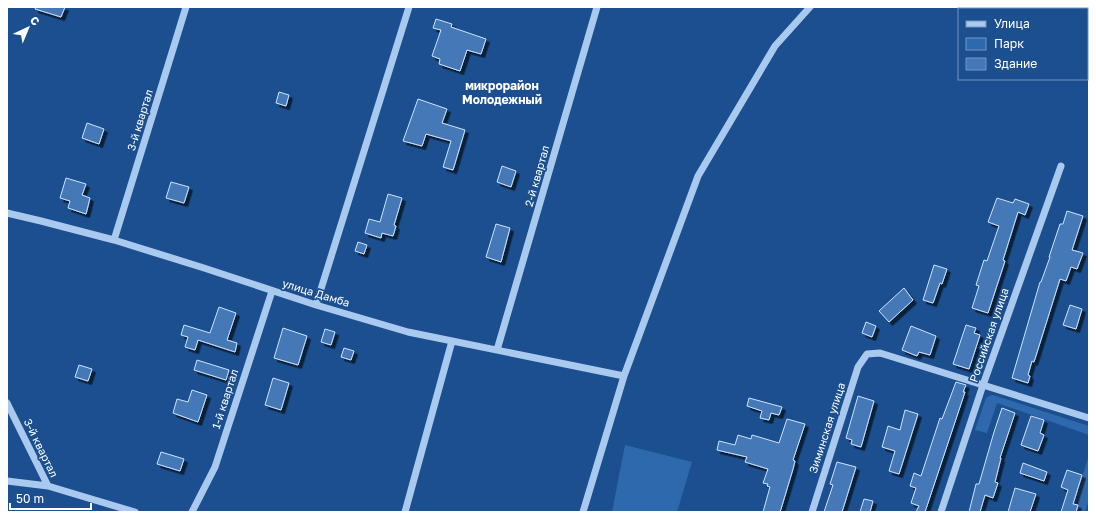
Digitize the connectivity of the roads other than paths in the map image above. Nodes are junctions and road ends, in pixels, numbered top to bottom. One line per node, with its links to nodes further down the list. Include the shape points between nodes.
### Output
1 (186, 7): 7 (street, 3-й квартал)
2 (408, 7): 9 (street)
3 (597, 7): 11 (street, 2-й квартал)
4 (810, 7): 12 (street, via 775,46 698,176)
5 (1060, 166): 13 (street, Российская улица)
6 (7, 213): 7 (street, улица Дамба)
7 (114, 240): 8 (street, улица Дамба)
8 (272, 291): 9 (street, улица Дамба); 19 (street, 1-й квартал, via 215,467)
9 (316, 305): 10 (street, улица Дамба, via 408,332)
10 (452, 341): 11 (street, улица Дамба); 20 (street)
11 (497, 350): 12 (street, улица Дамба)
12 (624, 376): 21 (street)
13 (983, 386): 15 (street); 22 (street, Зиминская улица, via 880,353 867,354 858,367); 23 (street, Российская улица)
14 (7, 403): 17 (street, 3-й квартал)
15 (1089, 418)
16 (7, 481): 17 (street)
17 (48, 486): 18 (street, 3-й квартал)
18 (135, 512)
19 (192, 512)
20 (405, 512)
21 (583, 512)
22 (812, 512)
23 (942, 512)

